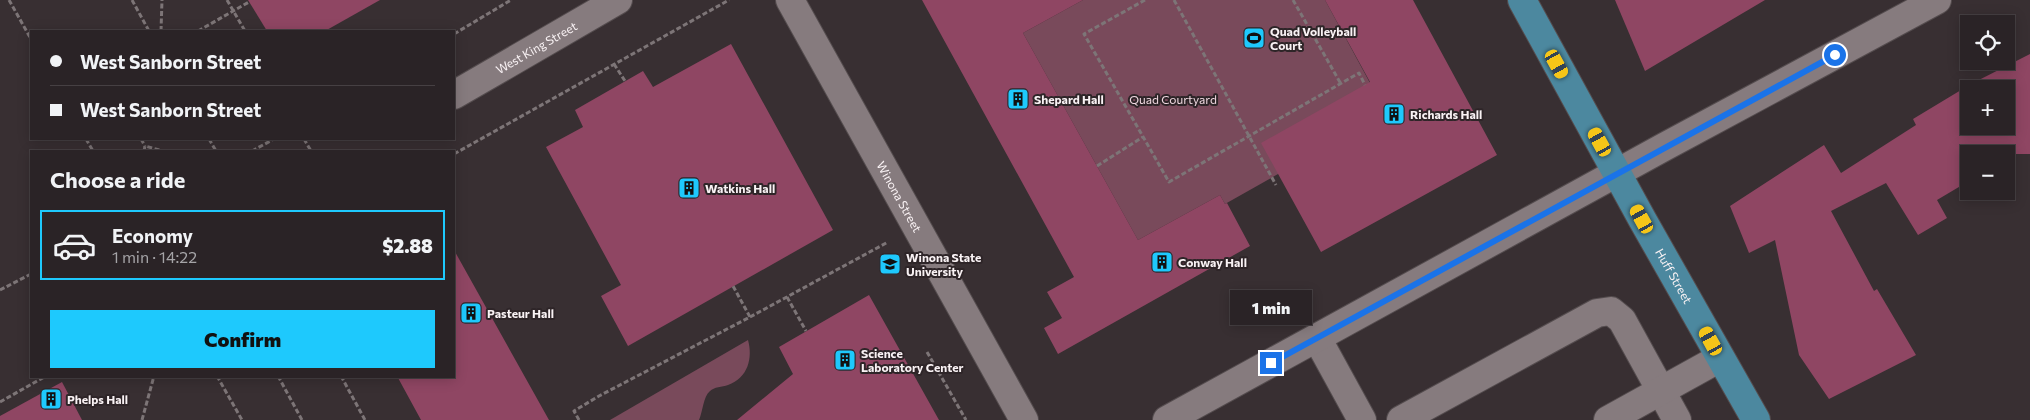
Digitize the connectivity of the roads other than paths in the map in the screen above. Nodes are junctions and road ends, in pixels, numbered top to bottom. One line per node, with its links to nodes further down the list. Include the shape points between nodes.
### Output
1 (618, 0): 5 (street, West King Street)
2 (790, 0): 10 (street, Winona Street)
3 (1522, 0): 6 (main road, Huff Street)
4 (1937, 0): 6 (street)
5 (455, 95)
6 (1617, 173): 7 (street); 8 (main road, Huff Street)
7 (1317, 338): 11 (street); 12 (street)
8 (1720, 358): 9 (street); 16 (main road, Huff Street)
9 (1662, 390): 13 (street, via 1622,320 1611,311 1597,312); 14 (street); 15 (street)
10 (1024, 420)
11 (1167, 420)
12 (1362, 420)
13 (1401, 420)
14 (1608, 420)
15 (1677, 420)
16 (1756, 420)

